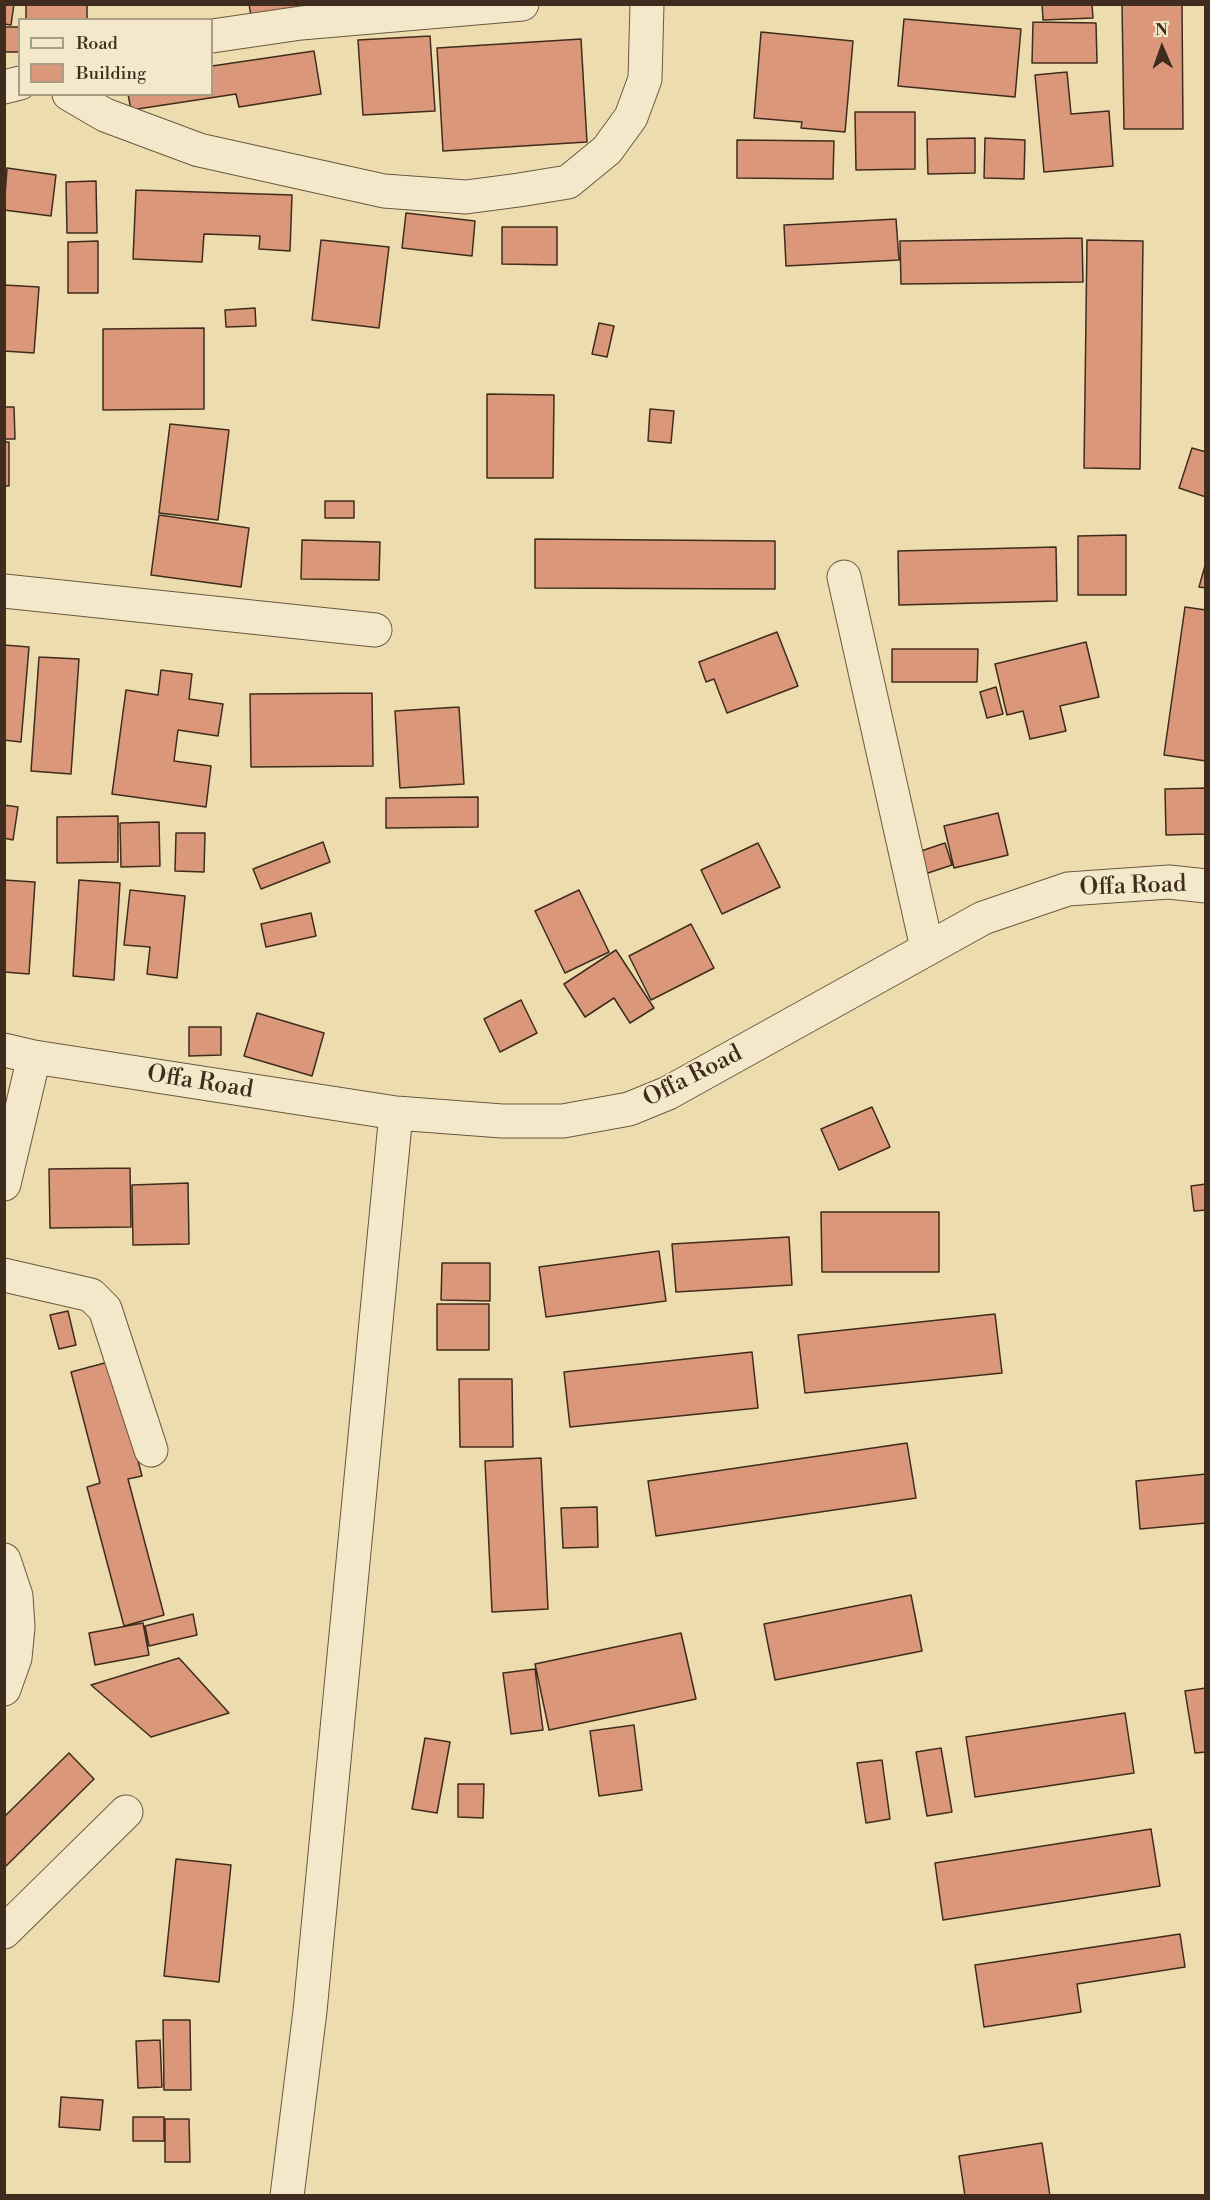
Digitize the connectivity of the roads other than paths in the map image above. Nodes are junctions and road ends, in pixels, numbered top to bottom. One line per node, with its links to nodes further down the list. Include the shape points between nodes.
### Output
1 (522, 4): 3 (street, via 301,23)
2 (647, 4): 4 (street, via 645,79 631,117 607,150 568,182 519,190 466,197 384,191 199,150 105,115)
3 (213, 36)
4 (72, 96)
5 (844, 577): 9 (street)
6 (4, 591): 7 (street)
7 (375, 630)
8 (1206, 886): 9 (street, Offa Road, via 1169,882 1068,889 983,918)
9 (927, 948): 11 (street, Offa Road, via 668,1094 629,1109 563,1121)
10 (19, 1053): 11 (street, Offa Road); 12 (street)
11 (396, 1113): 19 (street, via 311,2000)
12 (4, 1184)
13 (4, 1275): 14 (street, via 91,1295 105,1309)
14 (151, 1450)
15 (4, 1560): 16 (street, via 16,1596 18,1627 15,1658)
16 (4, 1689)
17 (126, 1812): 18 (street)
18 (4, 1932)
19 (287, 2196)

